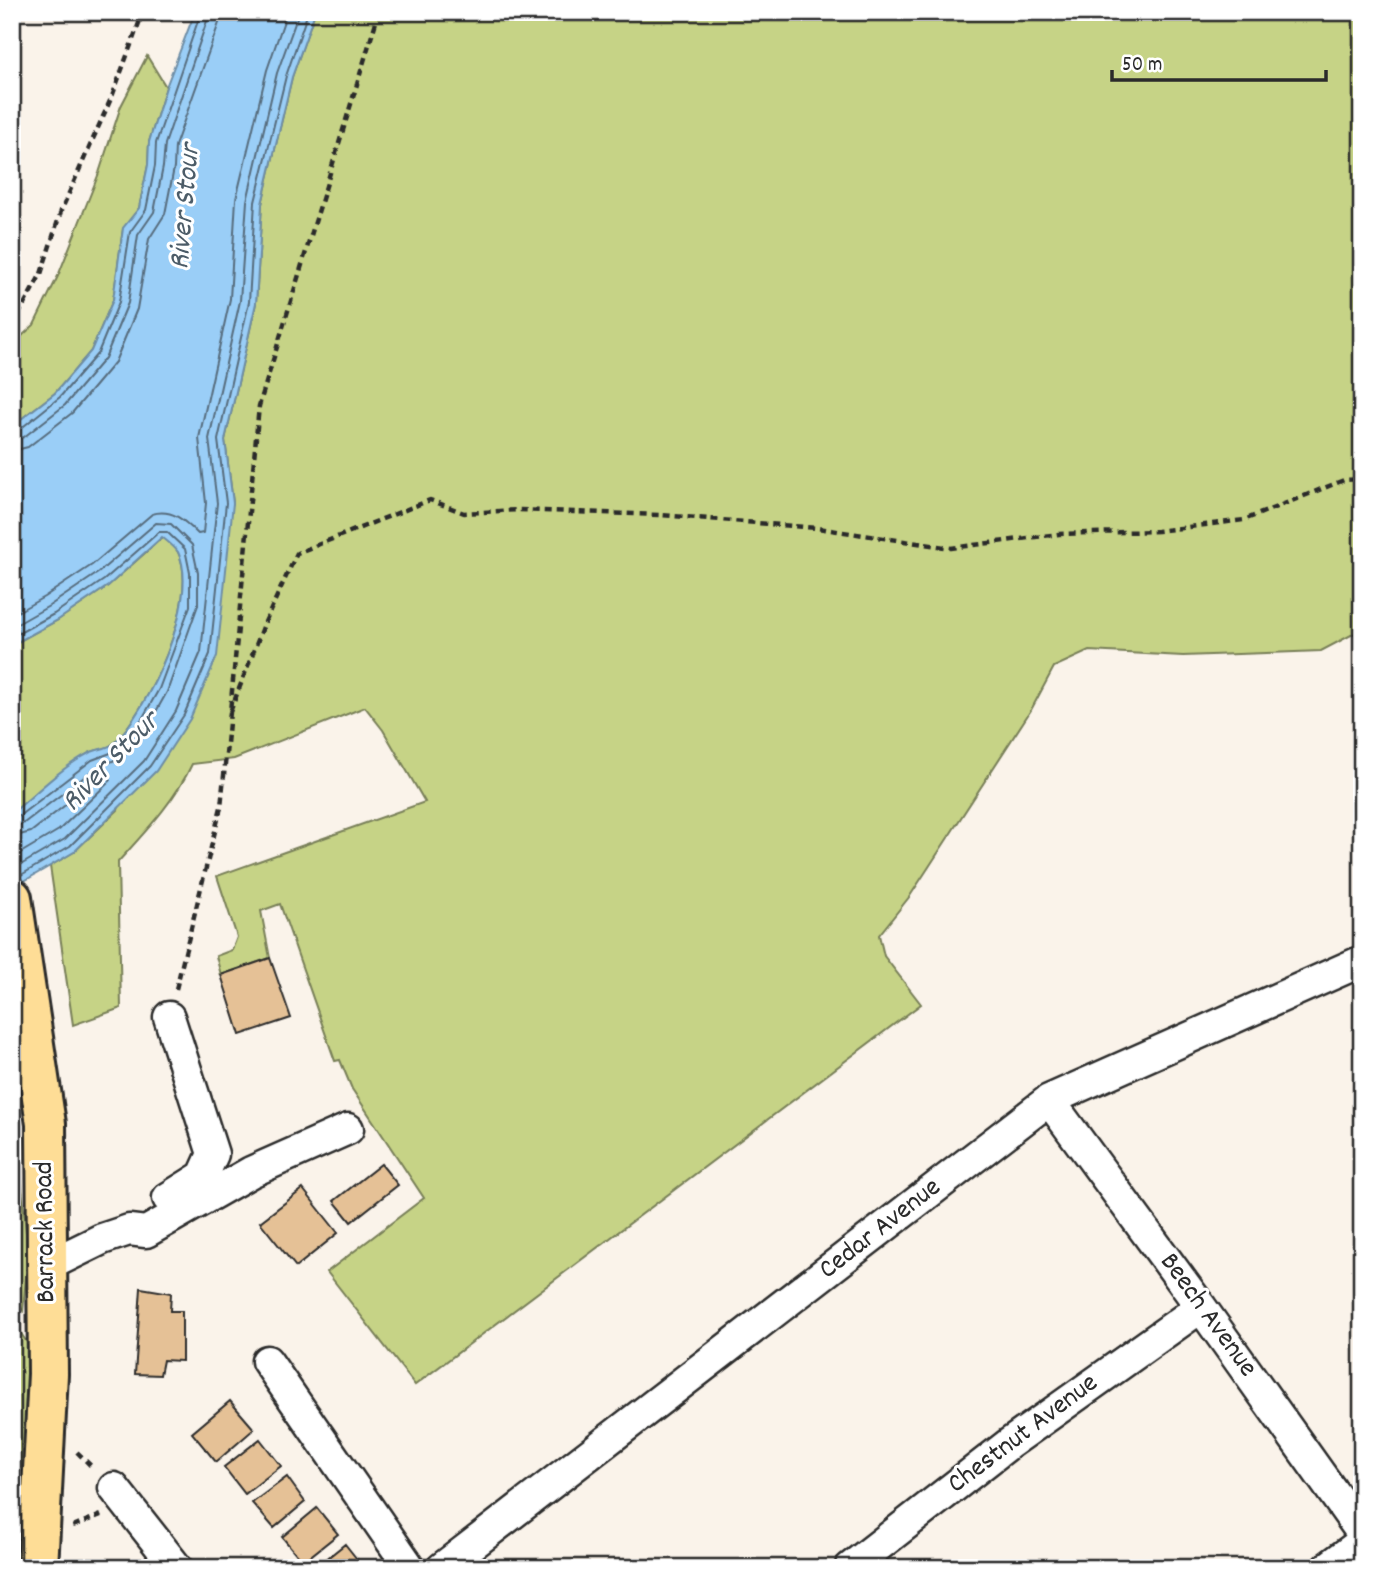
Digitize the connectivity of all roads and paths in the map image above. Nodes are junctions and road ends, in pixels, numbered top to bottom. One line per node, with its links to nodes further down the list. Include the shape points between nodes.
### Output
1 (143, 12): 3 (path, via 113,94 61,211 41,274)
2 (379, 12): 5 (path, via 259,406)
3 (12, 327)
4 (1362, 479): 5 (path, via 1344,480 1244,520 1157,531 1059,534 951,548 817,528 661,515 518,510 464,513 430,500 297,553)
5 (230, 712): 8 (path, via 221,807)
6 (13, 904): 12 (main road, Barrack Road, via 46,1124)
7 (1362, 961): 9 (street, Cedar Avenue)
8 (169, 1017): 11 (street, via 213,1154 203,1176 138,1218)
9 (1049, 1100): 13 (street, Beech Avenue); 22 (street, Cedar Avenue)
10 (348, 1129): 11 (street, via 251,1172 146,1232)
11 (129, 1230): 12 (street)
12 (47, 1266): 15 (main road, Barrack Road)
13 (1201, 1307): 17 (street, Beech Avenue); 23 (street, Chestnut Avenue, via 1010,1443)
14 (267, 1361): 21 (street, via 323,1421)
15 (46, 1423): 16 (path); 19 (main road, Barrack Road)
16 (121, 1496): 19 (path); 20 (street)
17 (1362, 1533)
18 (1362, 1542): 24 (street)
19 (39, 1553)
20 (177, 1568)
21 (410, 1568)
22 (442, 1568)
23 (850, 1568)
24 (1327, 1568)

